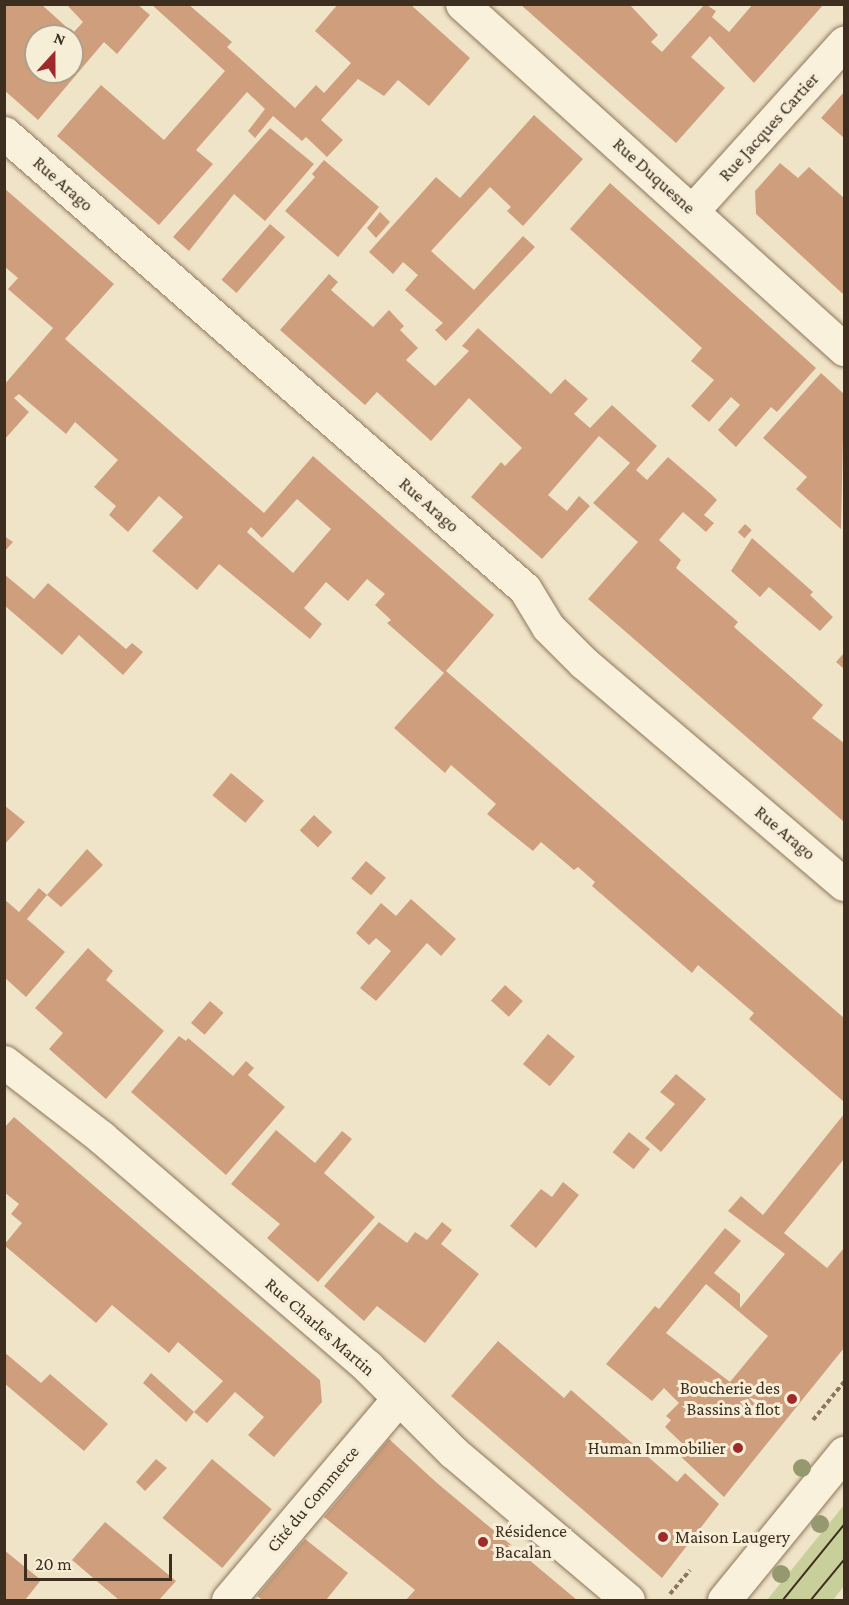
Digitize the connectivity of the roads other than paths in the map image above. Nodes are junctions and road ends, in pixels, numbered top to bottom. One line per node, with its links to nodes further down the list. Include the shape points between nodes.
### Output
1 (462, 4): 4 (street, Rue Duquesne)
2 (844, 43): 4 (street, Rue Jacques Cartier)
3 (4, 133): 6 (street, Rue Arago, via 525,589 548,627 584,663)
4 (692, 211): 5 (street, Rue Duquesne)
5 (844, 349)
6 (844, 884)
7 (9, 1077): 8 (street, Rue Charles Martin, via 100,1137 367,1366)
8 (398, 1400): 10 (street, Cité du Commerce); 11 (street, Rue Charles Martin)
9 (844, 1453): 12 (street)
10 (228, 1600)
11 (628, 1600)
12 (724, 1600)

